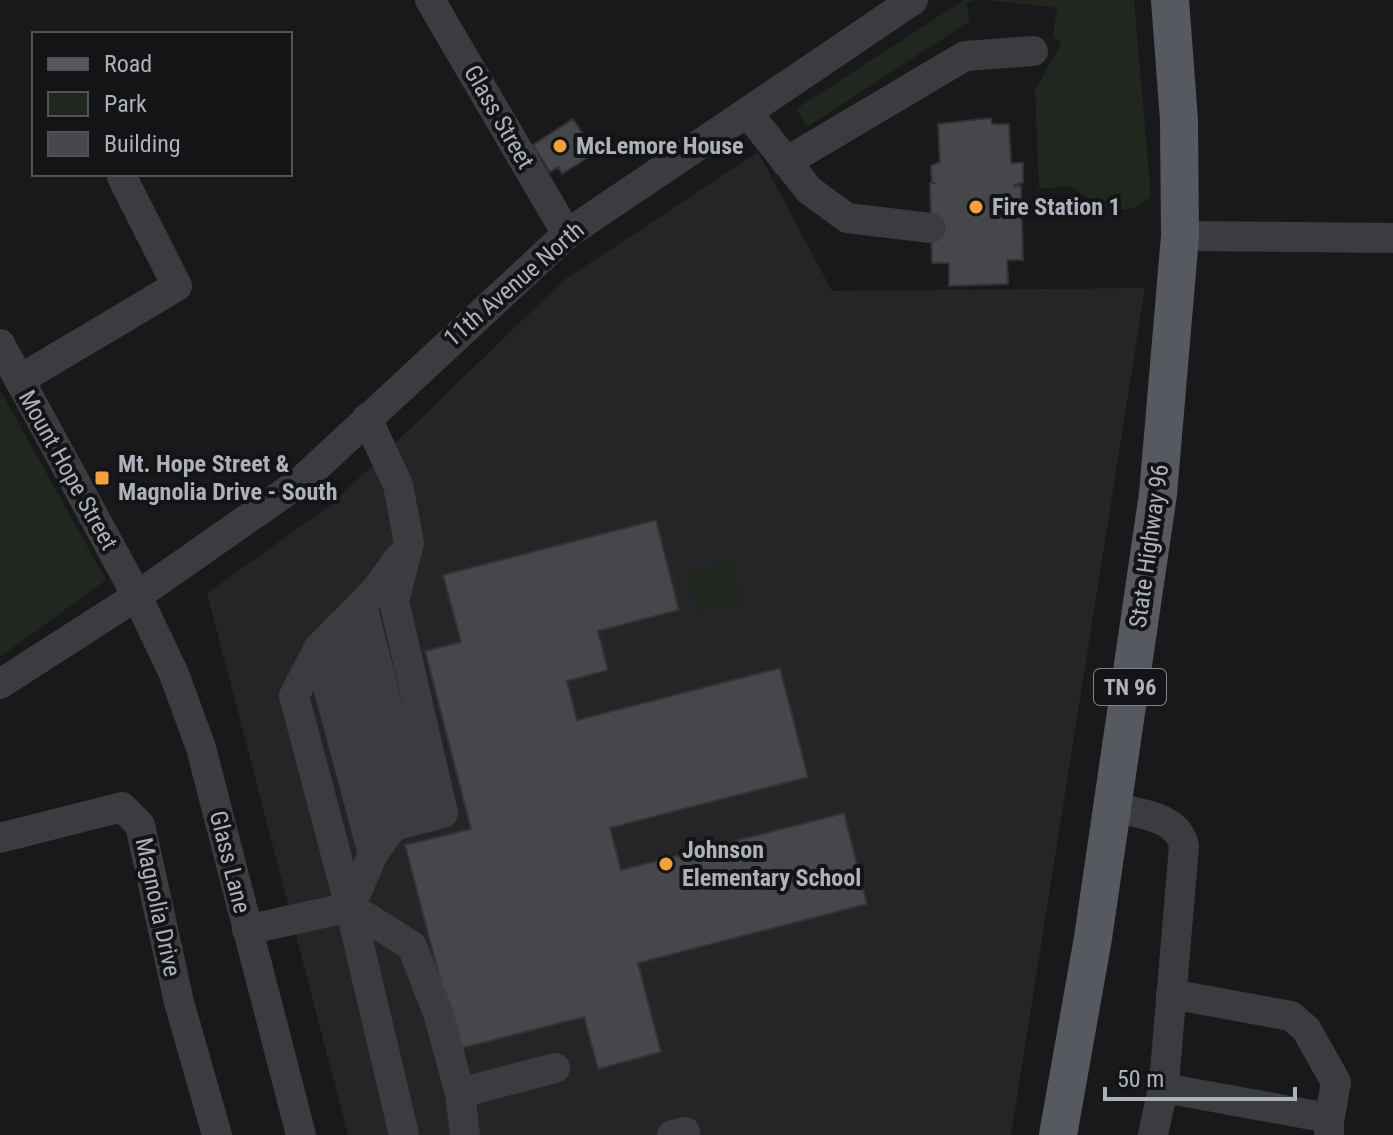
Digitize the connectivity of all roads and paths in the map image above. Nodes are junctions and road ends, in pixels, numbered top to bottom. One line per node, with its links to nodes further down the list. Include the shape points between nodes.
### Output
1 (430, 0): 9 (street, Glass Street)
2 (1170, 0): 10 (main road, State Highway 96 / TN 96)
3 (895, 5): 5 (street, 11th Avenue North)
4 (1033, 51): 6 (street, via 965,56)
5 (747, 112): 6 (street); 9 (street, 11th Avenue North)
6 (786, 162): 8 (street, via 809,190 847,218)
7 (122, 177): 13 (street, via 177,286)
8 (931, 228)
9 (567, 234): 14 (street, 11th Avenue North)
10 (1180, 236): 11 (street); 20 (main road, State Highway 96 / TN 96, via 1158,494)
11 (1393, 238)
12 (0, 344): 13 (street, Mount Hope Street)
13 (19, 380): 16 (street, Mount Hope Street)
14 (367, 418): 15 (street, via 398,485); 16 (street, 11th Avenue North, via 300,482)
15 (409, 543): 17 (street); 21 (street, via 394,601 443,813)
16 (137, 596): 19 (street); 25 (street, Glass Lane, via 201,748)
17 (351, 615): 18 (street); 21 (street)
18 (318, 649): 23 (street); 24 (street, via 294,696)
19 (0, 684)
20 (1112, 807): 26 (street, via 1168,822 1181,834); 35 (main road, State Highway 96 / TN 96)
21 (404, 823): 23 (street)
22 (0, 838): 31 (street, Magnolia Drive, via 122,807 140,825 179,1002)
23 (373, 854): 24 (street)
24 (350, 907): 25 (street); 29 (street, via 412,946); 33 (street)
25 (247, 930): 32 (street, Glass Lane)
26 (1171, 994): 28 (street); 30 (street, via 1291,1016 1306,1029 1336,1082)
27 (555, 1068): 29 (street)
28 (1164, 1083): 30 (street, via 1175,1090 1323,1117); 36 (street)
29 (460, 1093): 34 (street)
30 (1329, 1128)
31 (217, 1135)
32 (301, 1135)
33 (404, 1135)
34 (465, 1135)
35 (1058, 1135)
36 (1153, 1135)

